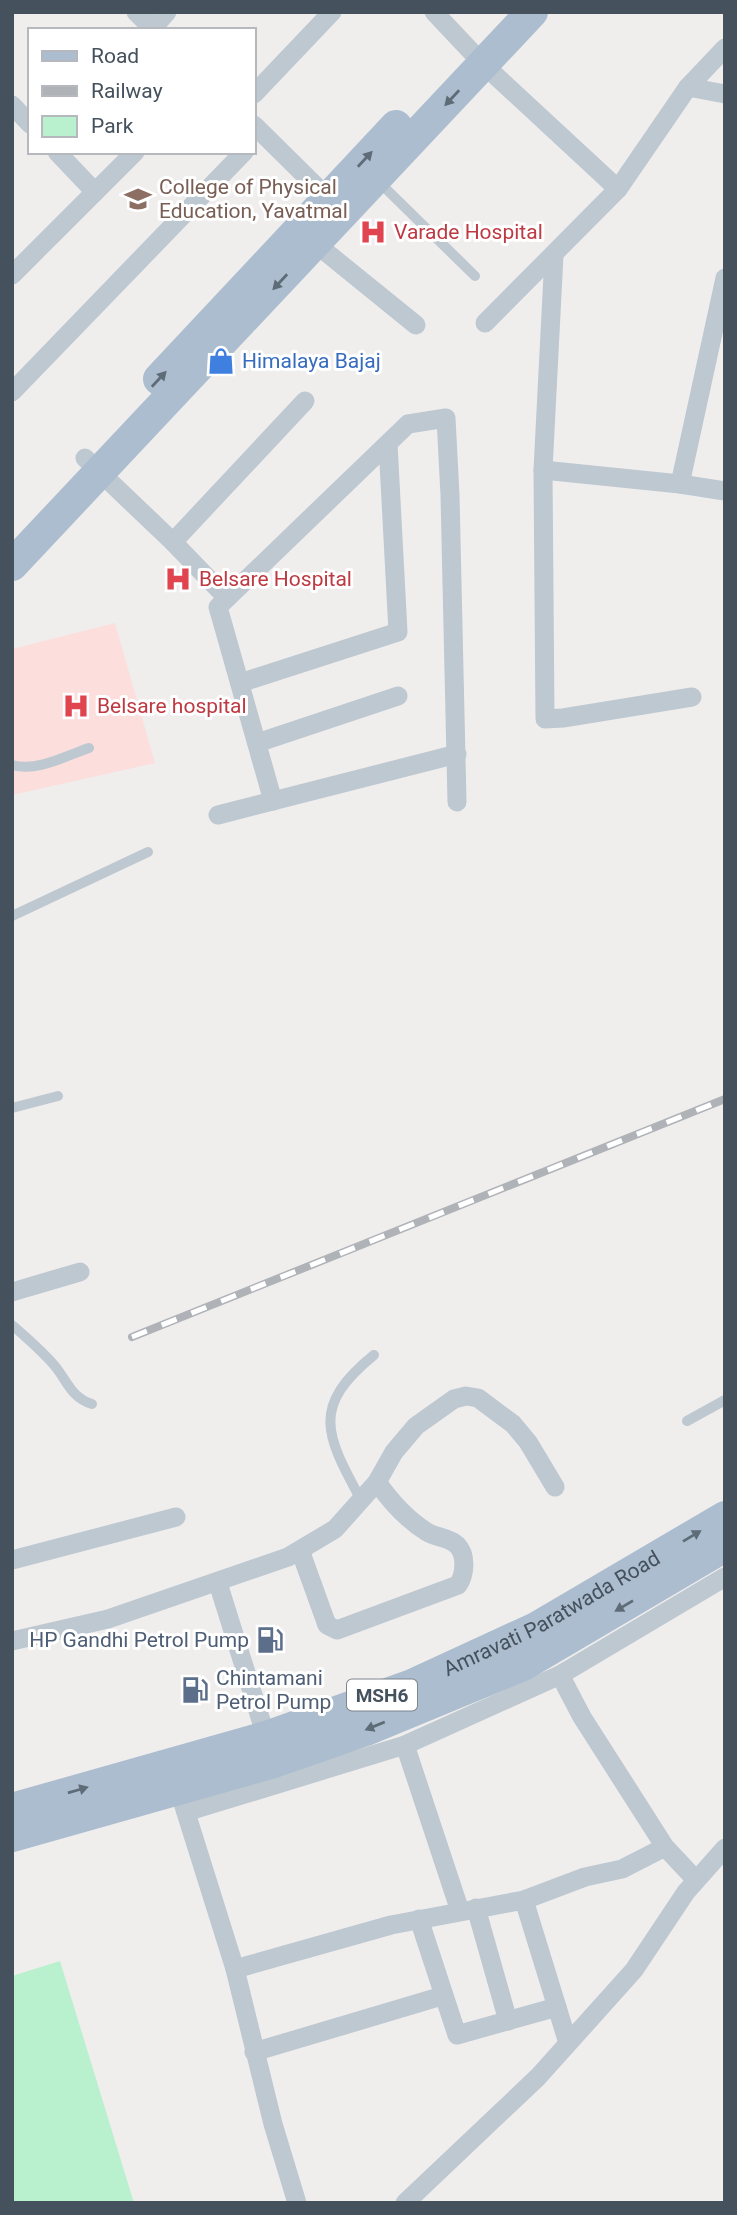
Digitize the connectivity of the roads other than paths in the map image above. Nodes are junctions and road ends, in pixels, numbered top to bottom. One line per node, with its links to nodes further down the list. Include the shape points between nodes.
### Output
1 (136, 12): 7 (street)
2 (167, 12): 8 (street)
3 (332, 12): 12 (street)
4 (434, 12): 10 (street)
5 (503, 12): 10 (main road)
6 (532, 12): 10 (main road)
7 (152, 28)
8 (154, 28)
9 (725, 48): 11 (street)
10 (477, 56): 20 (main road, one-way to 20); 21 (street); 23 (main road, one-way to 10)
11 (688, 87): 13 (street); 21 (street)
12 (256, 92)
13 (725, 94)
14 (12, 105): 15 (street)
15 (28, 122)
16 (257, 133): 23 (street)
17 (59, 154): 22 (street)
18 (133, 154): 22 (street)
19 (242, 154): 31 (street)
20 (376, 180): 23 (main road); 27 (lane)
21 (618, 189): 25 (street)
22 (95, 192): 26 (street)
23 (335, 206): 24 (main road); 34 (main road, one-way to 23)
24 (316, 244): 30 (street); 34 (main road, one-way to 34)
25 (554, 256): 29 (street); 35 (street)
26 (12, 275)
27 (475, 276)
28 (725, 278): 36 (street)
29 (485, 323)
30 (416, 325)
31 (12, 392)
32 (305, 401): 39 (street)
33 (388, 444): 41 (street); 42 (street, via 398,632); 47 (street, via 408,424 446,418)
34 (93, 465): 38 (main road); 39 (street); 40 (main road)
35 (543, 470): 36 (street); 44 (street, via 544,719)
36 (680, 484): 37 (street)
37 (725, 491)
38 (12, 536)
39 (173, 542): 41 (street)
40 (12, 565)
41 (228, 598): 42 (street, via 218,607)
42 (240, 683): 45 (street)
43 (398, 696): 45 (street)
44 (692, 697)
45 (257, 743): 49 (street)
46 (89, 748): 48 (lane, via 42,765)
47 (457, 754): 49 (street); 50 (street)
48 (12, 765)
49 (273, 801): 51 (street)
50 (457, 802)
51 (218, 815)
52 (148, 852): 53 (lane)
53 (12, 916)
54 (58, 1096): 55 (lane)
55 (12, 1108)
56 (80, 1272): 57 (street)
57 (12, 1292)
58 (12, 1325): 61 (lane, via 56,1367 75,1395)
59 (373, 1354): 65 (lane, via 337,1391 330,1414 338,1458)
60 (725, 1400): 62 (lane)
61 (92, 1404)
62 (687, 1420)
63 (377, 1482): 64 (street, via 416,1426 454,1399 466,1396 478,1398 513,1424); 65 (street); 69 (street, via 410,1520 457,1545 464,1569 457,1585 332,1629)
64 (555, 1487)
65 (360, 1500): 69 (street, via 335,1529)
66 (176, 1517): 70 (street)
67 (725, 1517): 76 (main road, Amravati Paratwada Road / MSH6, one-way to 67, via 536,1629)
68 (725, 1546): 76 (main road, Amravati Paratwada Road / MSH6, one-way to 76, via 523,1665 366,1730)
69 (300, 1550): 72 (street)
70 (12, 1560)
71 (725, 1577): 74 (street)
72 (218, 1583): 73 (street, via 108,1619); 76 (street)
73 (12, 1641)
74 (560, 1675): 75 (street); 80 (street)
75 (405, 1745): 77 (street); 84 (street)
76 (270, 1750): 77 (main road, Amravati Paratwada Road / MSH6)
77 (178, 1788): 78 (main road, Amravati Paratwada Road / MSH6, one-way to 77); 79 (main road, Amravati Paratwada Road / MSH6); 86 (street)
78 (12, 1809)
79 (12, 1836)
80 (665, 1847): 82 (street); 83 (street, via 622,1870 585,1877)
81 (725, 1848): 82 (street)
82 (696, 1880): 90 (street, via 634,1970)
83 (524, 1900): 84 (street); 88 (street)
84 (468, 1909): 85 (street); 89 (street)
85 (419, 1919): 86 (street); 87 (street)
86 (235, 1969): 91 (street)
87 (442, 1996): 89 (street, via 457,2035); 91 (street)
88 (557, 2007): 89 (street); 90 (street)
89 (508, 2021)
90 (568, 2043): 93 (street)
91 (254, 2052): 92 (street)
92 (297, 2203)
93 (405, 2203)

